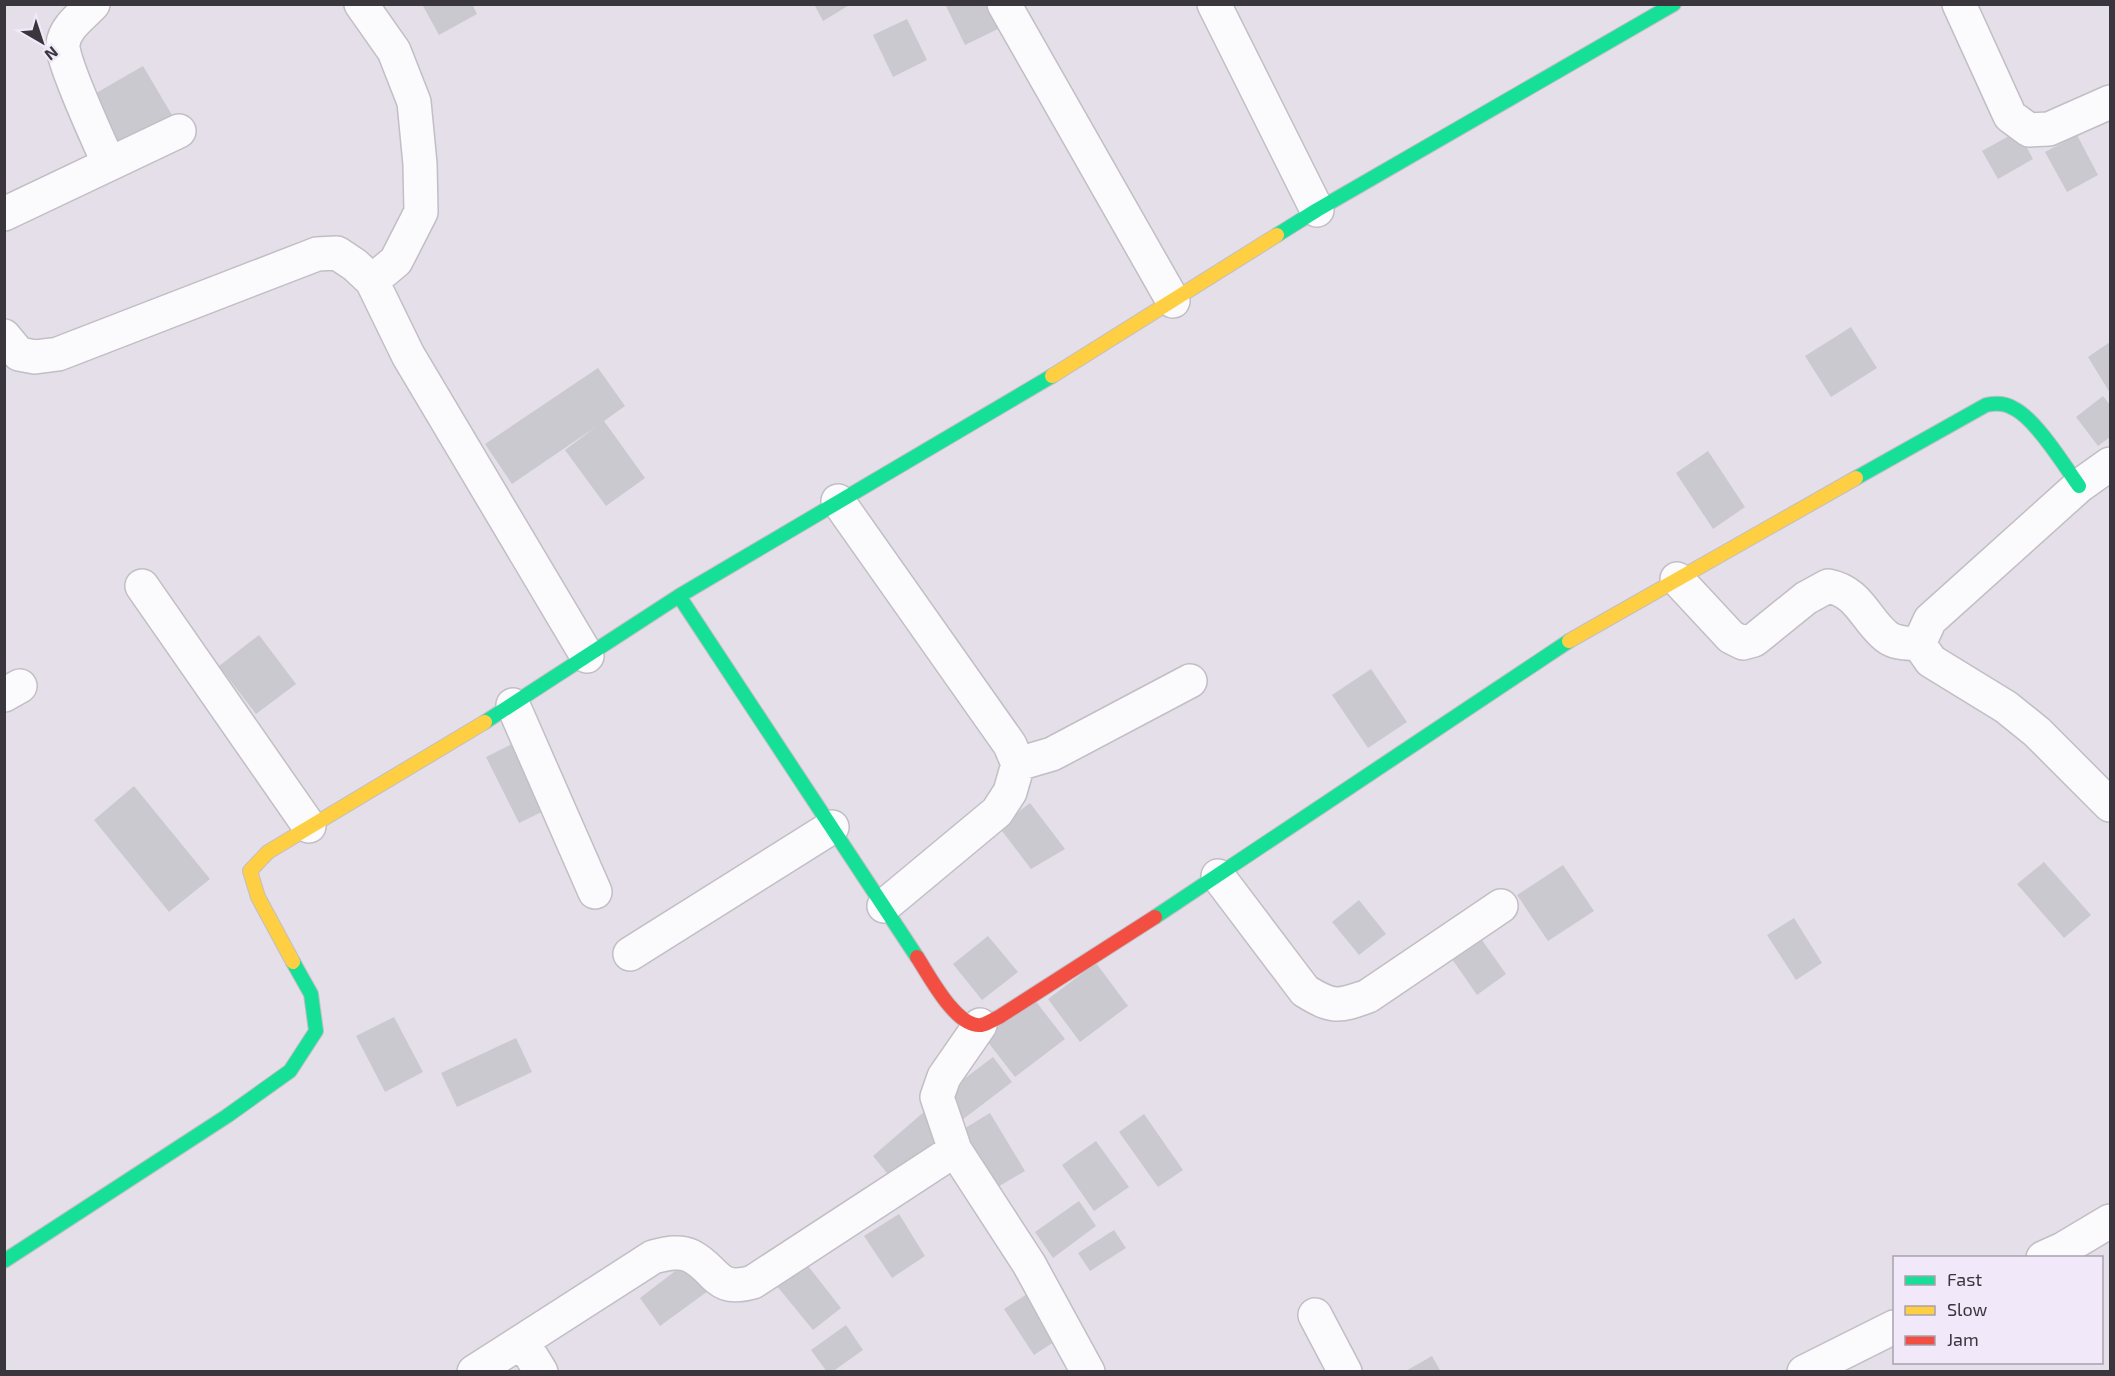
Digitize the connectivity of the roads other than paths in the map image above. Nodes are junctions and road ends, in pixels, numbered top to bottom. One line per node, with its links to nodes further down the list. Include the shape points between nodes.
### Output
1 (93, 4): 9 (street, via 70,28 62,45)
2 (361, 4): 12 (street, via 394,51 414,102 420,164 420,212 396,261)
3 (1004, 4): 13 (street)
4 (1214, 4): 10 (street)
5 (1674, 4): 10 (street)
6 (1959, 4): 7 (street, via 2010,116 2029,130 2049,129)
7 (2110, 102)
8 (179, 131): 9 (street)
9 (108, 164): 11 (street)
10 (1317, 210): 13 (street)
11 (4, 214)
12 (372, 281): 14 (street, via 338,253 317,254 58,354 19,354); 22 (street, via 408,355)
13 (1173, 301): 17 (street, via 1087,356)
14 (4, 336)
15 (2110, 464): 16 (street)
16 (2079, 486): 18 (street, via 2028,418 2018,409 1998,402 1986,405); 21 (street, via 1930,620)
17 (838, 501): 20 (street); 25 (street, via 1010,745)
18 (1677, 579): 21 (street, via 1731,638 1743,643 1754,640 1806,598 1828,586 1852,596 1888,638); 29 (street, via 1569,641)
19 (141, 586): 27 (street)
20 (679, 596): 22 (street); 28 (street)
21 (1919, 644): 26 (street, via 1930,661 2006,706 2037,732)
22 (587, 656): 24 (street)
23 (1190, 681): 25 (street, via 1052,754)
24 (513, 705): 27 (street); 30 (street)
25 (1018, 764): 31 (street, via 1010,792 997,812)
26 (2110, 805)
27 (309, 826): 38 (street, via 268,852 250,871 258,897 311,994 316,1031 290,1071)
28 (832, 827): 31 (street); 33 (street)
29 (1218, 876): 32 (street, via 1305,991 1324,1003 1344,1005 1368,996); 34 (street, via 999,1017)
30 (595, 892)
31 (884, 906): 34 (street, via 952,1010 968,1022)
32 (1501, 906)
33 (630, 954)
34 (980, 1025): 35 (street, via 944,1077 937,1097)
35 (955, 1149): 41 (street, via 753,1282 736,1287 722,1282 690,1255 673,1252 653,1257); 44 (street, via 1029,1264)
36 (2110, 1221): 37 (street)
37 (2046, 1256)
38 (4, 1261)
39 (1315, 1315): 45 (street)
40 (1893, 1327): 46 (street)
41 (522, 1341): 42 (street); 43 (street)
42 (474, 1371)
43 (541, 1371)
44 (1088, 1371)
45 (1345, 1371)
46 (1804, 1371)

